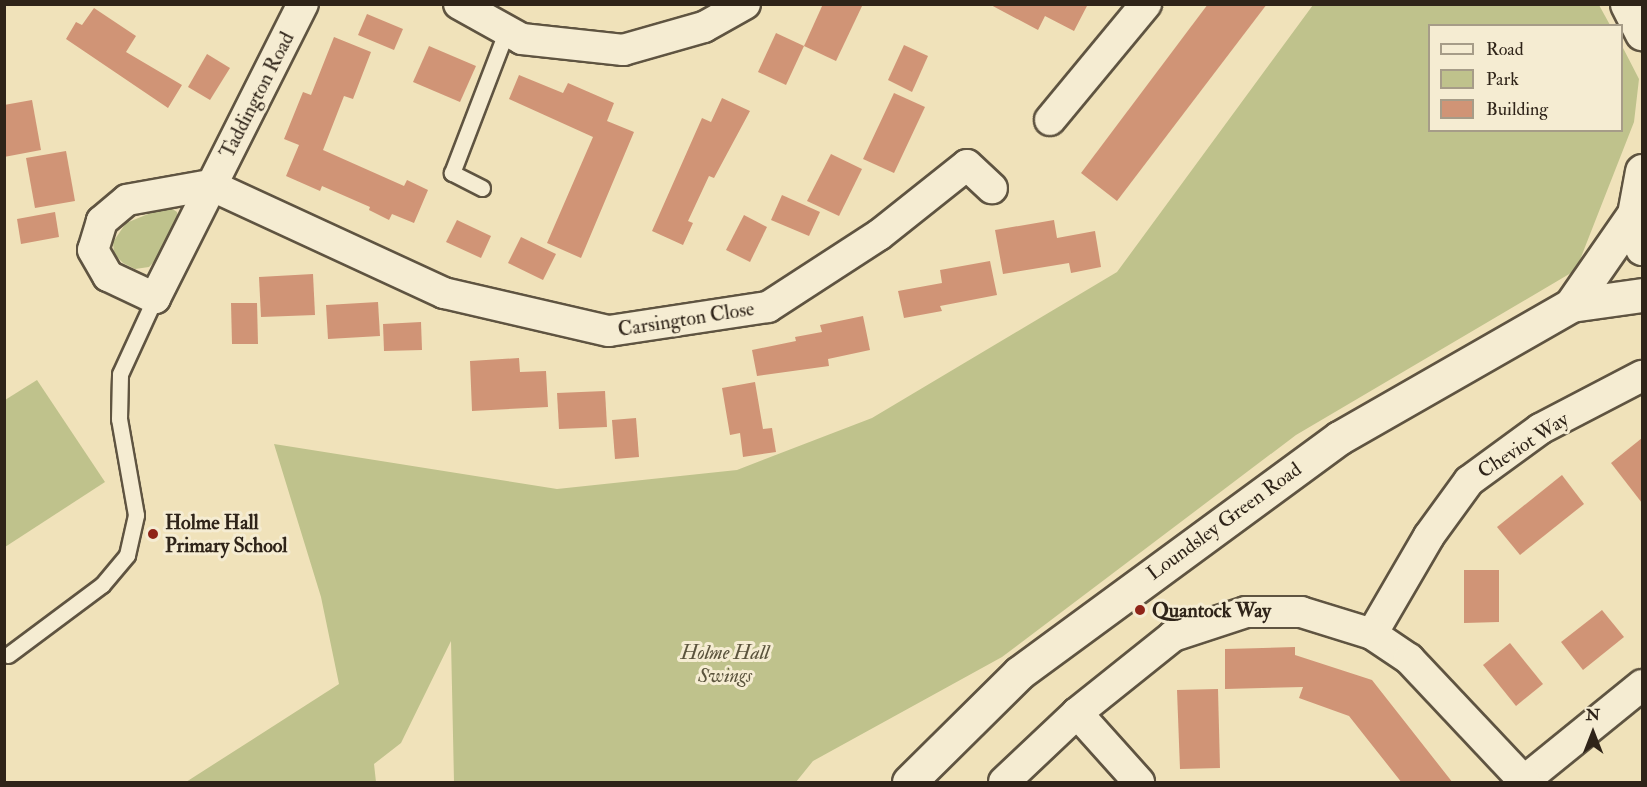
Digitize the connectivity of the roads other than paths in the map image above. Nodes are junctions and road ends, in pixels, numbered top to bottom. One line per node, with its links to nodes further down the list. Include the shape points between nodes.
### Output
1 (303, 4): 10 (street, Taddington Road)
2 (746, 4): 6 (street, via 704,27 623,50 522,39)
3 (1146, 4): 8 (street)
4 (1627, 4): 7 (main road)
5 (471, 7): 6 (street)
6 (507, 30): 11 (lane, via 452,173)
7 (1642, 33)
8 (1050, 120)
9 (1642, 171): 13 (main road)
10 (210, 185): 12 (street, Carsington Close, via 444,293 609,332 768,307 879,235 967,165); 16 (street, Taddington Road); 16 (street, via 127,200 102,221 93,250 108,276)
11 (482, 188)
12 (992, 188)
13 (1634, 214): 14 (main road); 17 (main road, Loundsley Green Road)
14 (1642, 248)
15 (1642, 296): 17 (main road, Loundsley Green Road)
16 (155, 298): 20 (lane, via 120,374 119,419 136,515 126,555 102,585)
17 (1571, 305): 24 (main road, Loundsley Green Road, via 1339,438 1233,513 1019,673)
18 (1642, 376): 19 (street, Cheviot Way, via 1540,429 1469,481 1429,536)
19 (1372, 634): 22 (street, via 1301,612 1246,612 1173,636); 23 (street, via 1409,659)
20 (8, 655)
21 (1642, 685): 23 (street)
22 (1077, 713): 25 (street); 26 (street)
23 (1525, 782)
24 (909, 783)
25 (1004, 783)
26 (1139, 783)

